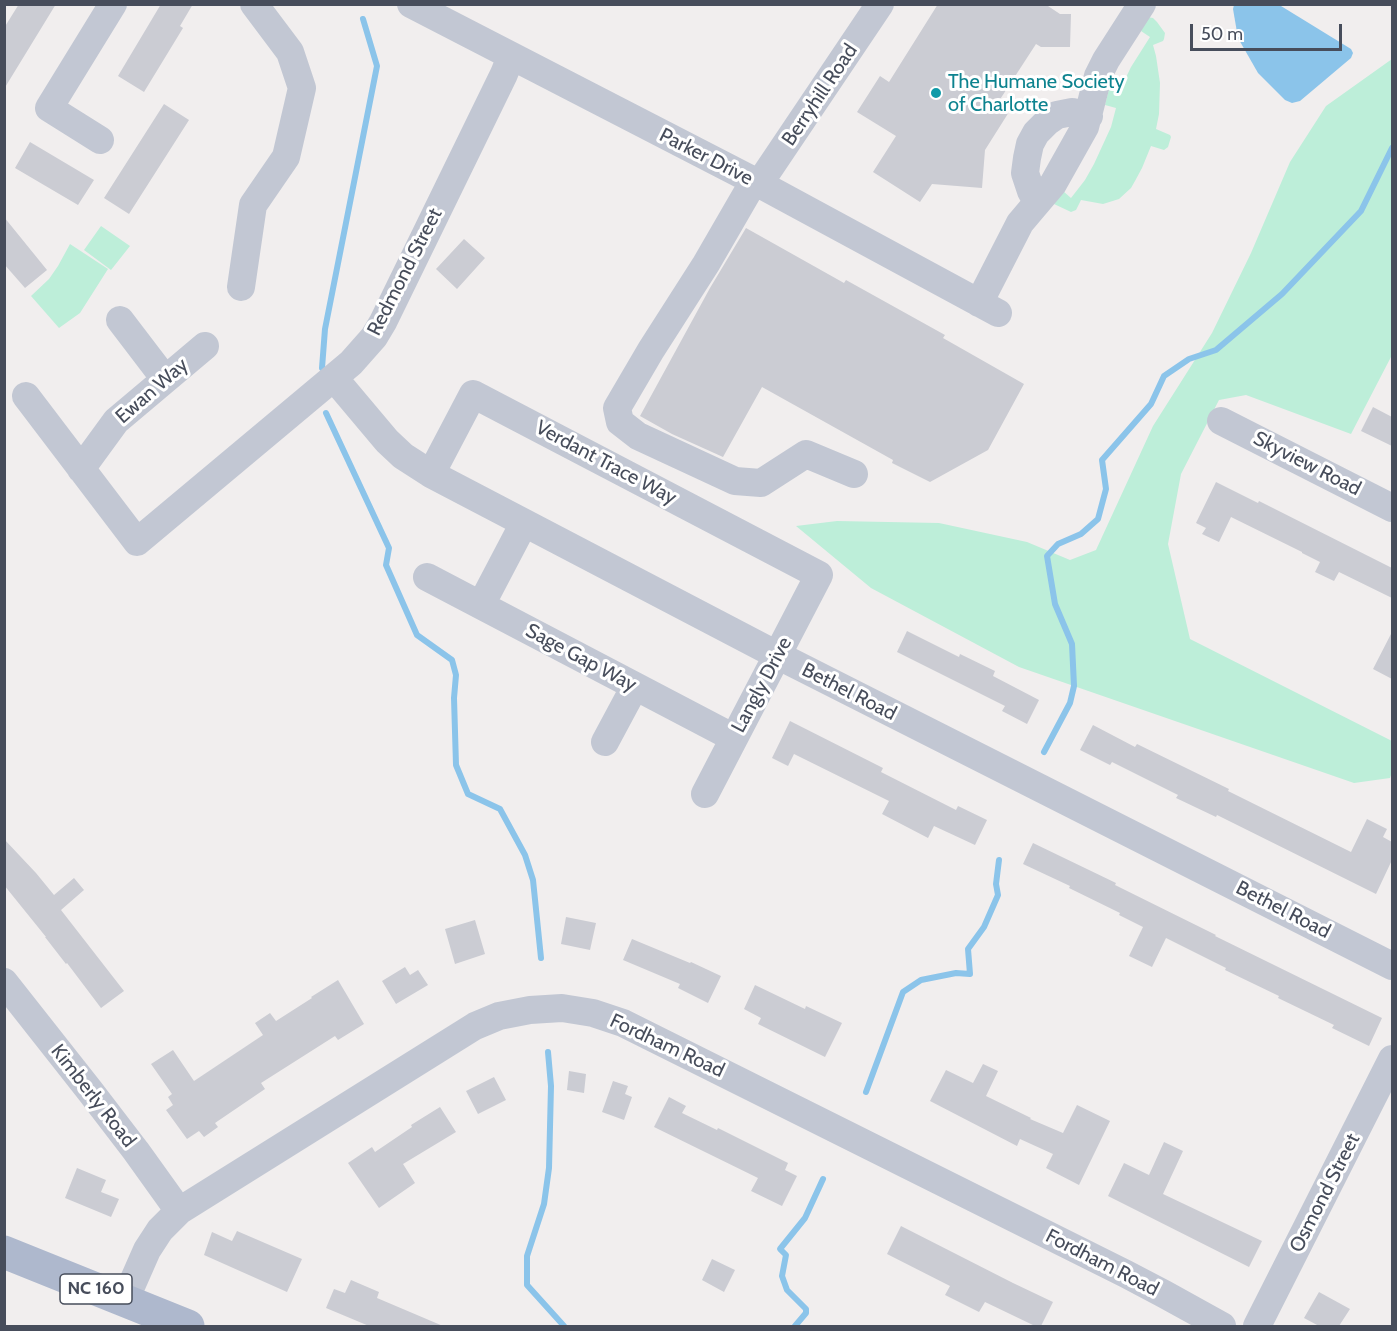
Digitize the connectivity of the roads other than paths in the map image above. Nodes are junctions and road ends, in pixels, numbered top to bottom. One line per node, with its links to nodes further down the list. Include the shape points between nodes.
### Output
1 (113, 4): 8 (street, via 49,108)
2 (254, 4): 11 (street, via 290,52 302,88 286,157 253,205)
3 (411, 4): 6 (street, Parker Drive)
4 (880, 4): 9 (street, Berryhill Road)
5 (1142, 4): 7 (street, via 1098,76)
6 (511, 56): 9 (street, Parker Drive); 14 (street, Redmond Street, via 383,322 363,351)
7 (1089, 116): 10 (street, via 1053,184); 10 (street, via 1072,112 1057,115 1030,144 1025,173)
8 (100, 140)
9 (757, 183): 10 (street, Parker Drive, via 988,308 1020,223); 20 (street, Berryhill Road, via 617,408 620,422 638,436 735,481 761,483 806,454)
10 (1037, 202)
11 (241, 287)
12 (120, 320): 15 (street)
13 (204, 346): 15 (street, Ewan Way)
14 (334, 378): 18 (street, Redmond Street, via 137,542); 19 (street, Bethel Road, via 387,441)
15 (165, 379): 18 (street, Ewan Way, via 116,420)
16 (26, 396): 18 (street)
17 (1221, 421): 21 (street, Skyview Road)
18 (81, 469)
19 (431, 474): 22 (street, Bethel Road); 23 (street, Verdant Trace Way, via 473,394)
20 (854, 474)
21 (1392, 508)
22 (524, 523): 25 (street); 26 (street, Bethel Road)
23 (819, 575): 26 (street, Langly Drive)
24 (428, 578): 25 (street, Sage Gap Way)
25 (481, 605): 27 (street, Sage Gap Way)
26 (777, 656): 28 (street, Langly Drive); 31 (street, Bethel Road)
27 (634, 686): 28 (street, Sage Gap Way); 29 (street)
28 (734, 738): 30 (street, Langly Drive)
29 (605, 742)
30 (705, 794)
31 (1392, 966)
32 (4, 982): 34 (street, Kimberly Road)
33 (1392, 1059): 39 (street, Osmond Street)
34 (178, 1211): 36 (street, Fordham Road, via 147,1250); 38 (street, Fordham Road, via 475,1026 530,1010 562,1008 623,1023 1126,1274)
35 (4, 1252): 36 (main road, NC 160)
36 (125, 1300): 37 (main road, NC 160)
37 (188, 1326)
38 (1222, 1326)
39 (1257, 1326)

